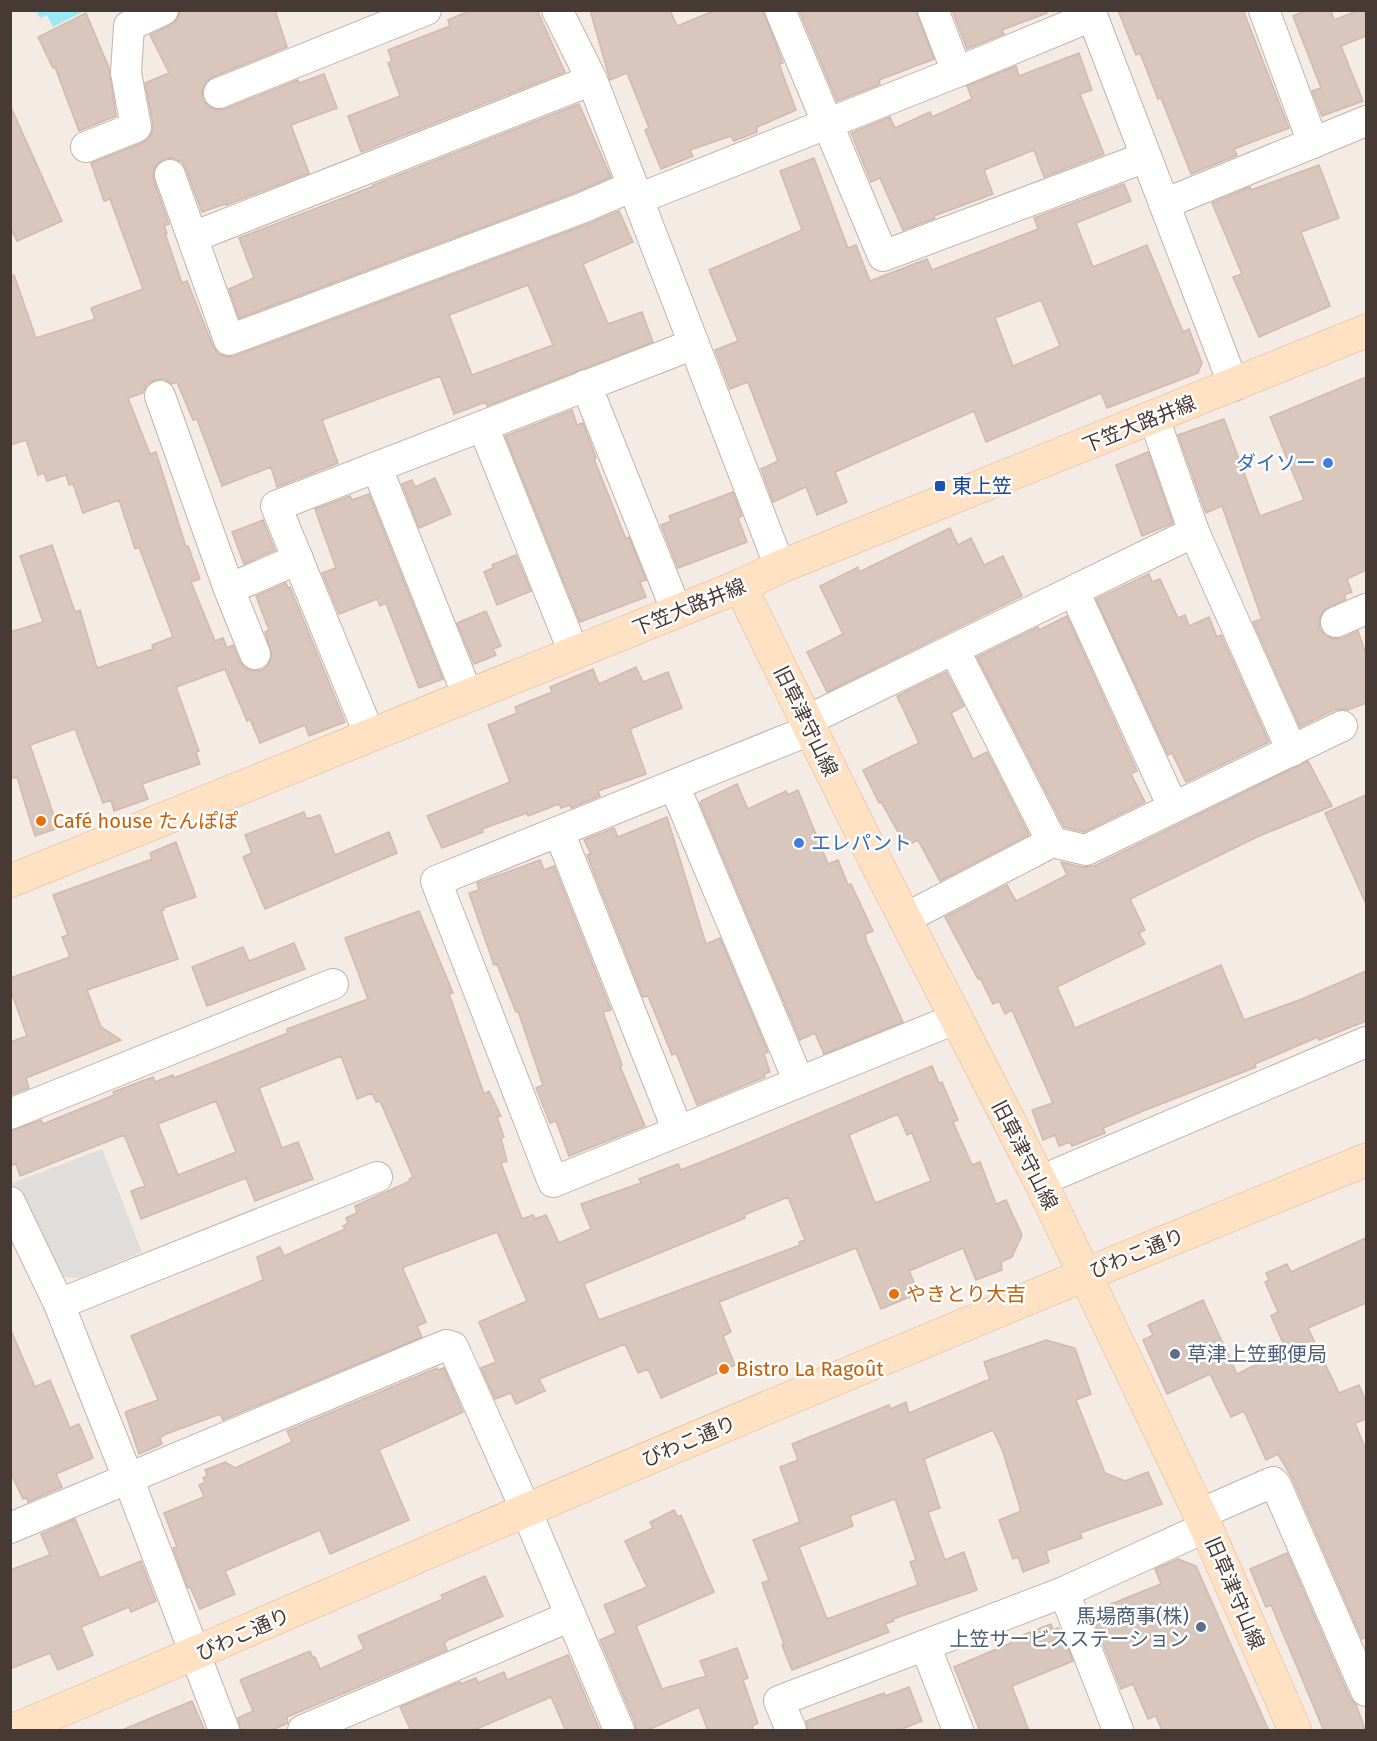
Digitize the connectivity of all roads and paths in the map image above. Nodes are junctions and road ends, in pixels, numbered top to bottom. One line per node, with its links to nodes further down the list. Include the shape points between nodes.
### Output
1 (163, 10): 14 (street, via 129,26 126,73 136,127)
2 (557, 10): 9 (street)
3 (780, 10): 12 (street)
4 (933, 10): 8 (street)
5 (1264, 10): 13 (street)
6 (412, 13): 10 (street)
7 (1091, 13): 8 (street); 15 (street)
8 (957, 72): 12 (street)
9 (592, 80): 17 (street); 19 (street)
10 (219, 93)
11 (1366, 121): 13 (street)
12 (827, 124): 15 (street, via 883,256); 17 (street)
13 (1313, 143): 18 (street)
14 (86, 147)
15 (1146, 157): 18 (street)
16 (170, 175): 19 (street)
17 (635, 193): 19 (street, via 582,208 229,340); 21 (street)
18 (1164, 204): 23 (street)
19 (192, 237)
20 (1366, 332): 23 (street, 下笠大路井線)
21 (694, 344): 22 (street); 30 (street)
22 (586, 386): 26 (street); 35 (street)
23 (1234, 386): 25 (street, 下笠大路井線)
24 (160, 396): 32 (street)
25 (1154, 418): 28 (street); 30 (street, 下笠大路井線)
26 (483, 426): 27 (street); 38 (street)
27 (377, 468): 29 (street, via 276,506); 40 (street)
28 (1194, 532): 33 (street); 44 (street)
29 (298, 559): 32 (street); 43 (street)
30 (780, 567): 31 (street, 下笠大路井線)
31 (740, 586): 35 (street, 下笠大路井線); 41 (street, 旧草津守山線)
32 (229, 589): 39 (street)
33 (1074, 591): 37 (street); 46 (street)
34 (1366, 609): 36 (street)
35 (677, 612): 38 (street, 下笠大路井線)
36 (1336, 622)
37 (954, 649): 41 (street); 48 (street)
38 (574, 653): 40 (street, 下笠大路井線)
39 (255, 654)
40 (468, 696): 43 (street, 下笠大路井線)
41 (808, 725): 45 (street); 50 (street, 旧草津守山線)
42 (1342, 726): 44 (street)
43 (370, 736): 49 (street, 下笠大路井線)
44 (1292, 751): 46 (street)
45 (675, 785): 47 (street); 54 (street)
46 (1173, 807): 48 (street, via 1086,850)
47 (559, 832): 56 (street); 56 (street, via 436,881 553,1182)
48 (1052, 842): 50 (street)
49 (10, 881)
50 (904, 919): 52 (street, 旧草津守山線)
51 (333, 984): 55 (street)
52 (954, 1019): 54 (street); 59 (street, 旧草津守山線)
53 (1366, 1042): 59 (street)
54 (799, 1082): 56 (street)
55 (10, 1114)
56 (678, 1131)
57 (1366, 1160): 61 (street, びわこ通り)
58 (377, 1177): 62 (street)
59 (1040, 1181): 61 (street, 旧草津守山線)
60 (10, 1202): 62 (street)
61 (1084, 1275): 64 (street, びわこ通り); 65 (street, 旧草津守山線)
62 (59, 1304): 63 (street)
63 (128, 1478): 64 (street, via 446,1345 453,1347); 66 (street); 70 (street)
64 (526, 1510): 68 (street); 70 (street, びわこ通り)
65 (1203, 1520): 67 (street); 71 (street, via 1273,1482 1276,1485); 79 (street, 旧草津守山線)
66 (10, 1528)
67 (1064, 1592): 69 (street); 78 (street)
68 (571, 1616): 74 (street); 75 (street)
69 (925, 1645): 76 (street, via 780,1701); 77 (street)
70 (194, 1655): 72 (street, びわこ通り); 73 (street)
71 (1366, 1692)
72 (14, 1731)
73 (224, 1731)
74 (303, 1731)
75 (619, 1731)
76 (791, 1731)
77 (958, 1731)
78 (1118, 1731)
79 (1295, 1731)

